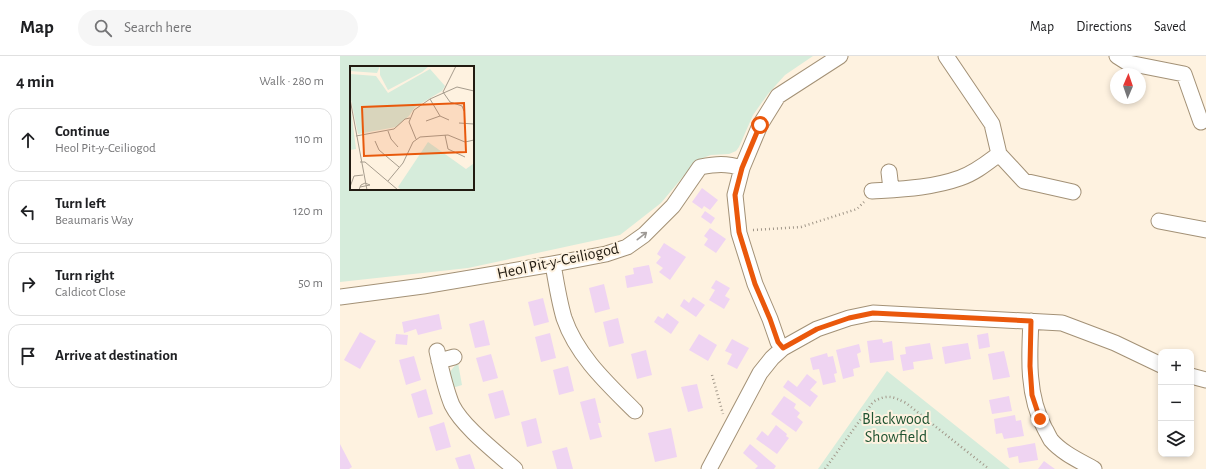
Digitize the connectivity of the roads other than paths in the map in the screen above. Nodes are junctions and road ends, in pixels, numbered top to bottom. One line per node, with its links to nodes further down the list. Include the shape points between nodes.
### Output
1 (840, 56): 6 (street, via 778,96 760,125)
2 (946, 56): 5 (street, via 992,124)
3 (1117, 56): 4 (street, via 1128,63 1184,74)
4 (1201, 122)
5 (999, 154): 8 (street, via 976,171 961,178 928,186); 10 (street, via 1024,181)
6 (742, 168): 13 (street, Heol Pit-y-Ceiliogod, one-way to 6, via 606,254 627,247 644,235 673,206 700,168 715,164); 16 (street, via 735,195 739,232 755,284 778,342)
7 (889, 172): 8 (street)
8 (891, 189): 9 (street)
9 (872, 191)
10 (1074, 192)
11 (1159, 221): 12 (street)
12 (1206, 230)
13 (553, 264): 14 (street, Heol Pit-y-Ceiliogod); 21 (street, via 564,318 573,338 608,384)
14 (340, 297)
15 (1031, 321): 16 (street, via 873,313 817,329); 18 (street, via 1062,323 1115,343); 24 (street, via 1032,395 1040,419 1051,440 1068,454)
16 (783, 348): 23 (street, via 760,373)
17 (443, 357): 22 (street, via 453,407 469,428)
18 (1158, 364)
19 (1194, 377): 20 (street)
20 (1206, 380)
21 (635, 411)
22 (515, 469)
23 (709, 469)
24 (1094, 469)

